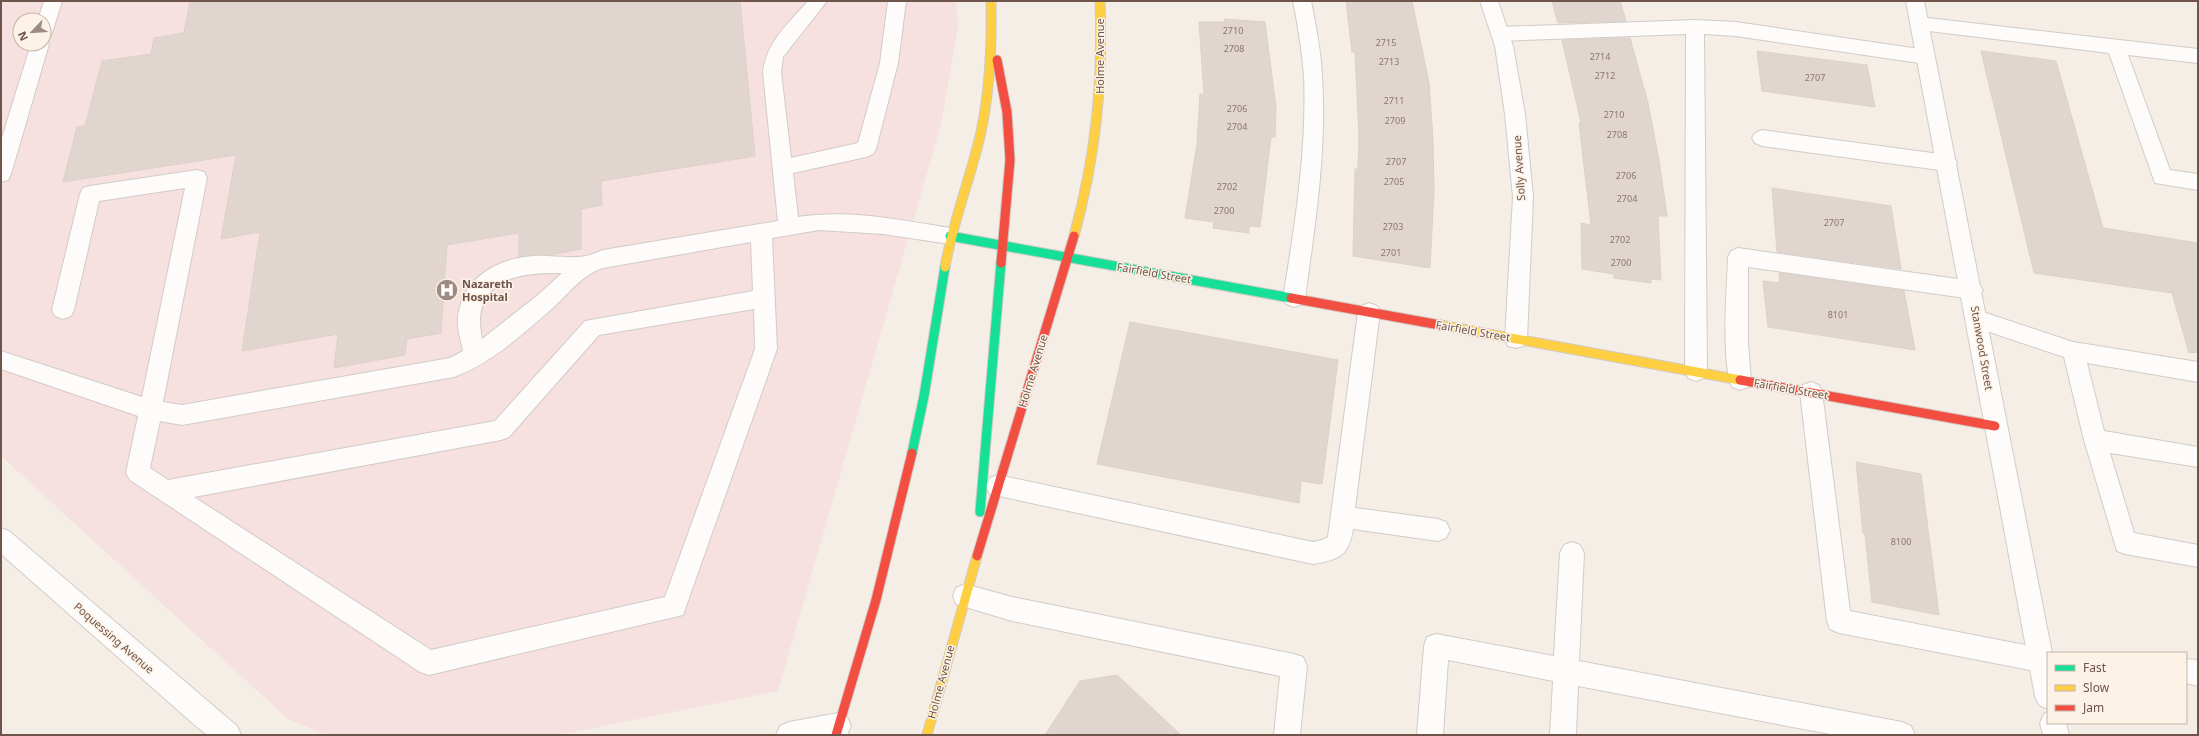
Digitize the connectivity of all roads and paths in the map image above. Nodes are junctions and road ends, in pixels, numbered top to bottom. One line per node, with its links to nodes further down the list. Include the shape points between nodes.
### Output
1 (53, 1): 9 (street)
2 (818, 1): 20 (street, via 778,48 774,57 772,72)
3 (897, 1): 20 (street, via 889,63 866,149)
4 (991, 1): 12 (main road)
5 (1100, 1): 27 (main road, Holme Avenue, via 1102,80 1098,130)
6 (1302, 1): 31 (street, via 1308,26 1315,98 1312,176)
7 (1489, 1): 13 (street, Solly Avenue)
8 (1915, 1): 10 (street, Stanwood Street)
9 (50, 12)
10 (1919, 24): 14 (street); 17 (street, Stanwood Street)
11 (1695, 27): 13 (street); 17 (street, via 1736,29); 39 (street)
12 (992, 34): 25 (main road, via 981,131); 26 (main road, via 1007,112 1010,160)
13 (1500, 34): 35 (street, Solly Avenue, via 1515,114 1522,197)
14 (2116, 47): 16 (street); 22 (street, via 2162,178)
15 (38, 52): 21 (street)
16 (2198, 56)
17 (1926, 57): 19 (street, Stanwood Street)
18 (1762, 138): 19 (street)
19 (1947, 163): 29 (street, Stanwood Street)
20 (783, 168): 23 (street)
21 (1, 174)
22 (2198, 182)
23 (789, 227): 24 (street); 25 (street, via 819,222 883,226)
24 (761, 232): 28 (street, via 603,259); 30 (street)
25 (950, 236): 26 (main road, Fairfield Street); 62 (main road, via 924,396 907,473 876,600)
26 (1003, 246): 27 (main road, Fairfield Street); 53 (main road)
27 (1067, 257): 31 (main road, Fairfield Street); 47 (main road, Holme Avenue)
28 (585, 265): 37 (street, via 546,301); 37 (street, via 519,266 503,271 489,280 471,305 469,318)
29 (1972, 290): 34 (street, Stanwood Street); 41 (street, via 1738,257 1737,344)
30 (764, 298): 48 (street, via 593,327 502,430); 48 (street, via 766,349 674,607 429,664)
31 (1294, 298): 33 (main road, Fairfield Street)
32 (63, 310): 43 (street, via 90,194 197,178)
33 (1369, 312): 35 (main road, Fairfield Street); 49 (street)
34 (1977, 319): 36 (street); 44 (street, Stanwood Street)
35 (1516, 338): 39 (main road, Fairfield Street)
36 (2073, 351): 40 (street); 45 (street)
37 (475, 356): 43 (street, via 454,367 182,415)
38 (1, 360): 43 (street)
39 (1696, 372): 41 (main road, Fairfield Street)
40 (2198, 372)
41 (1740, 380): 42 (main road, Fairfield Street)
42 (1811, 392): 44 (main road, Fairfield Street); 56 (street, via 1839,621)
43 (151, 410): 48 (street, via 138,473)
44 (1995, 426): 56 (street, Stanwood Street)
45 (2095, 440): 46 (street); 54 (street, via 2125,543)
46 (2198, 457)
47 (998, 486): 49 (street, via 1313,553 1326,551 1339,542); 53 (main road, Holme Avenue)
48 (166, 491)
49 (1342, 517): 50 (street)
50 (1438, 530)
51 (2, 541): 63 (street, Poquessing Avenue)
52 (1572, 553): 57 (street)
53 (977, 555): 55 (main road, Holme Avenue)
54 (2198, 556)
55 (965, 596): 65 (main road, Holme Avenue); 66 (street, via 1012,609 1294,666)
56 (2041, 660): 60 (street, Stanwood Street)
57 (1564, 671): 67 (street, via 1436,646); 68 (street); 69 (street)
58 (2187, 671): 59 (street)
59 (2198, 673)
60 (2047, 691)
61 (2054, 724): 70 (street)
62 (837, 730): 64 (street)
63 (228, 735)
64 (789, 735)
65 (927, 735)
66 (1287, 735)
67 (1430, 735)
68 (1563, 735)
69 (1902, 735)
70 (2056, 735)

